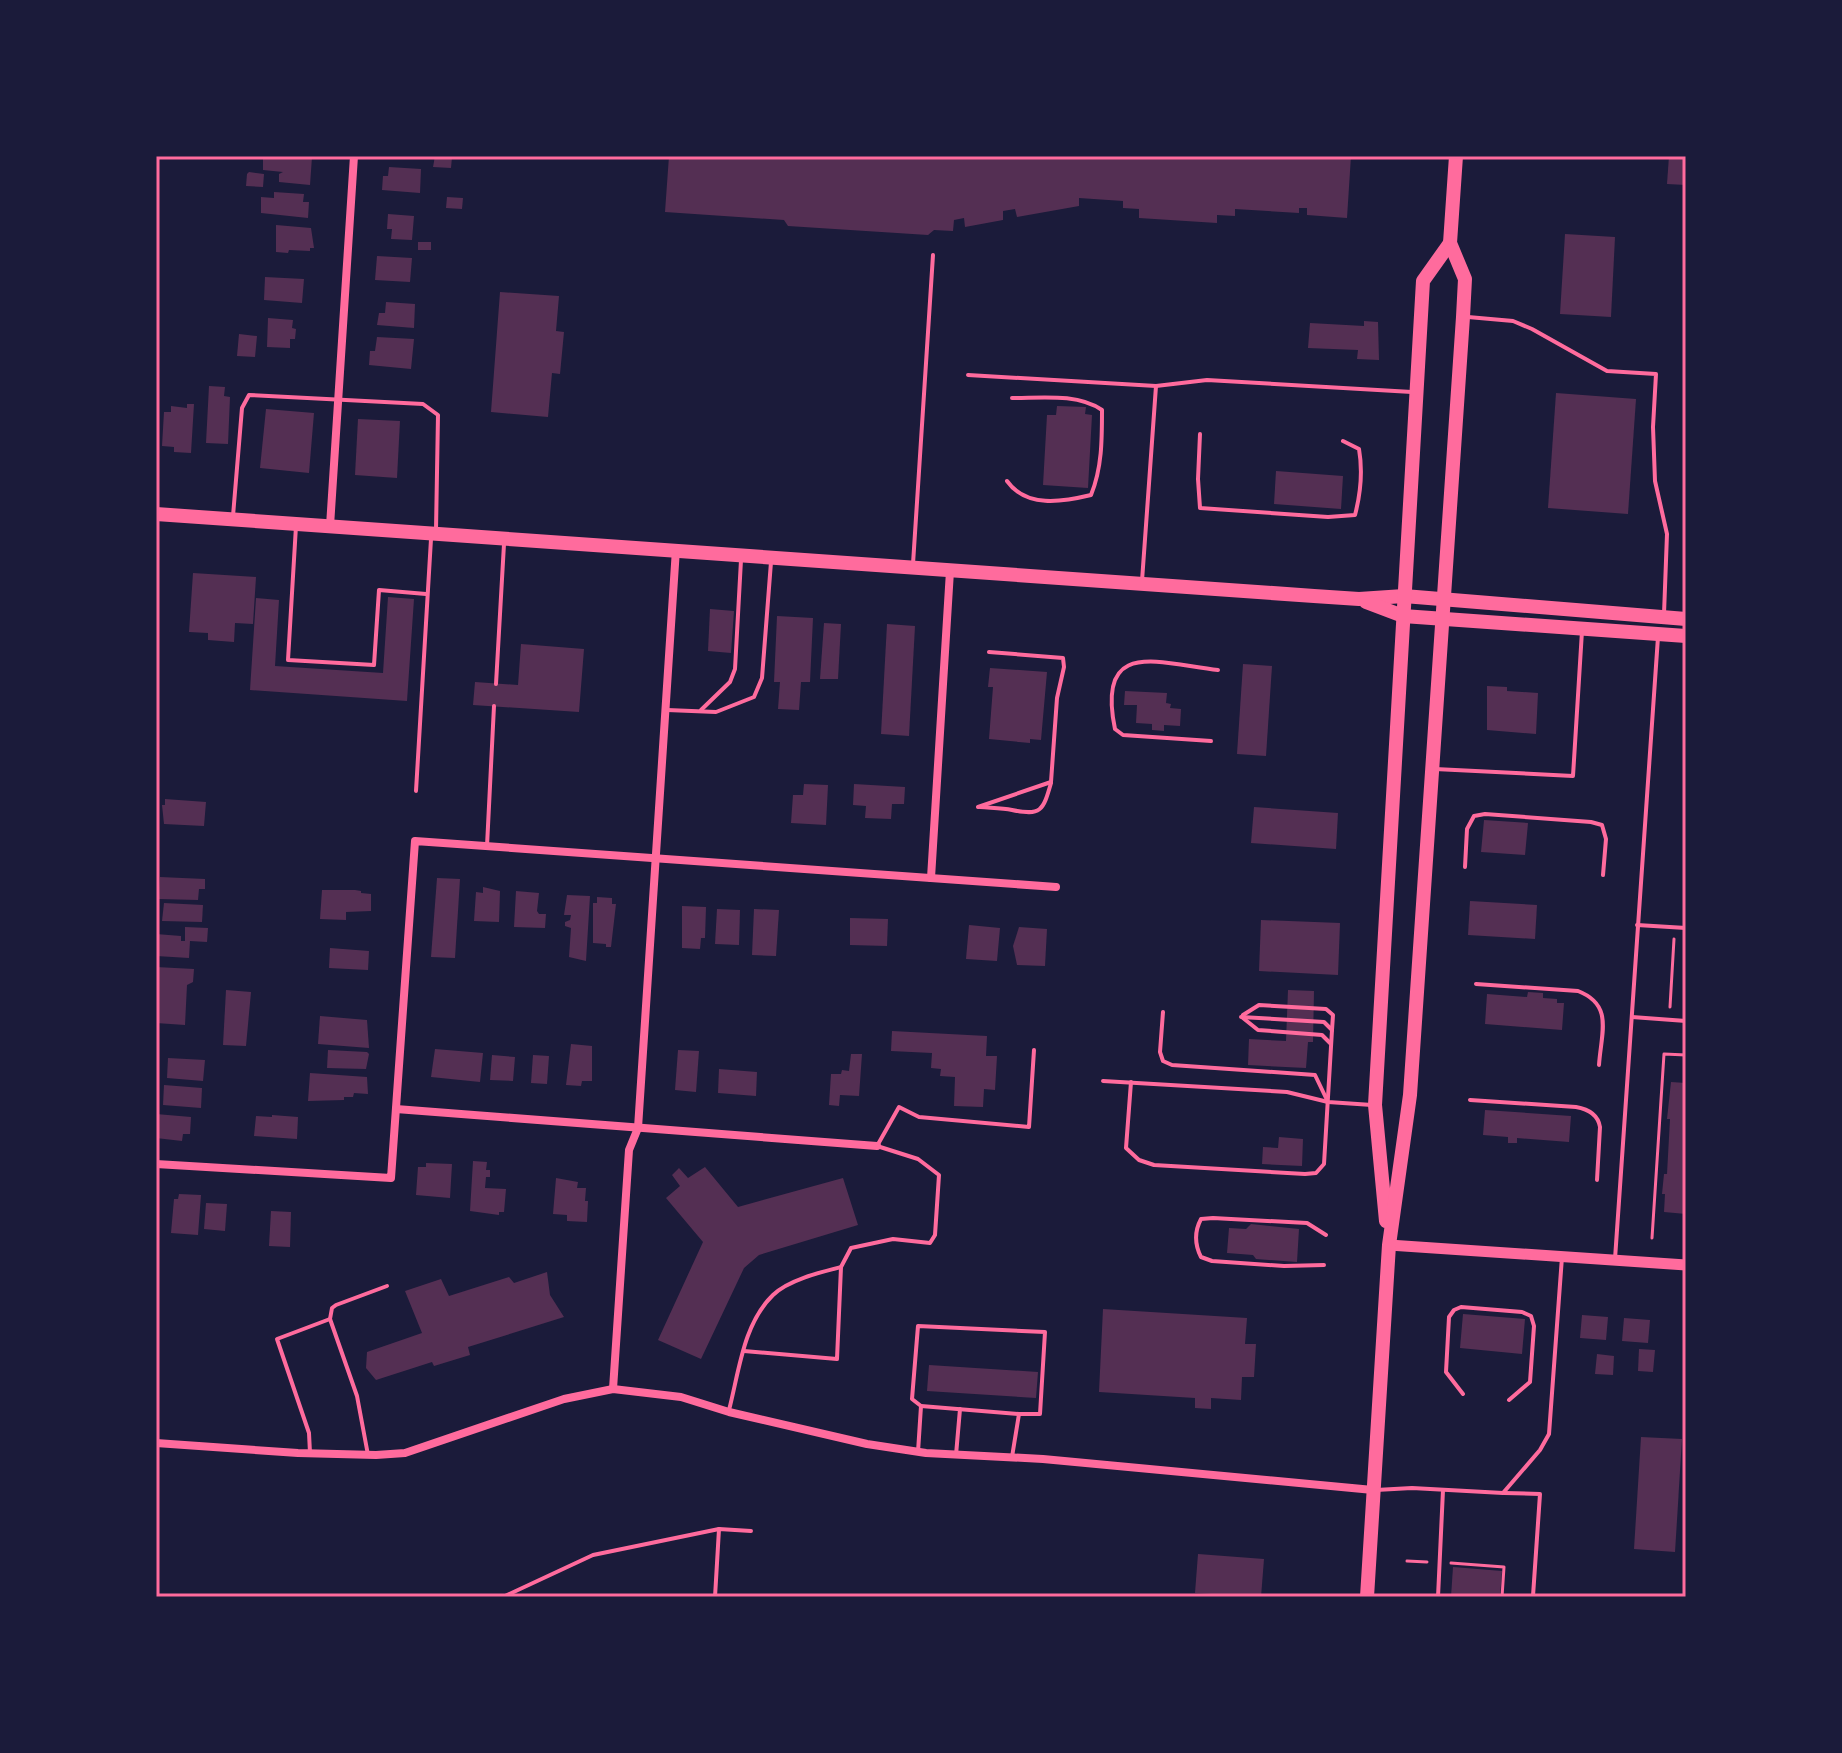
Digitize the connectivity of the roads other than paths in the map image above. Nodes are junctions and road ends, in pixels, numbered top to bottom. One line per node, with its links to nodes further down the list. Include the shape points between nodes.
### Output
1 (354, 156): 10 (street)
2 (1456, 156): 3 (main road)
3 (1450, 243): 5 (main road, via 1465,279); 8 (main road, via 1423,281)
4 (933, 255): 23 (lane)
5 (1463, 317): 29 (main road); 31 (lane, via 1513,321 1607,371 1656,374 1655,481 1667,534)
6 (968, 375): 7 (lane)
7 (1156, 386): 8 (lane, via 1207,380); 25 (lane)
8 (1417, 392): 27 (main road)
9 (1012, 398): 13 (lane, via 1091,402 1102,410 1103,442 1091,495 1064,502 1034,500 1014,492)
10 (338, 401): 15 (lane, via 249,395 242,408); 17 (street); 18 (lane, via 423,404 438,415)
11 (1200, 434): 12 (lane, via 1200,508 1328,517 1355,515 1360,493 1359,449)
12 (1343, 441)
13 (1007, 481)
14 (156, 514): 15 (main road)
15 (233, 519): 16 (main road)
16 (296, 524): 17 (main road); 26 (lane, via 288,660 374,665 379,590)
17 (330, 526): 18 (main road)
18 (434, 533): 19 (main road); 26 (lane)
19 (505, 537): 20 (main road); 39 (lane)
20 (676, 549): 21 (main road); 41 (street)
21 (742, 554): 22 (main road); 42 (lane, via 735,669 730,682)
22 (771, 556): 23 (main road); 42 (lane, via 762,678 754,697 716,712)
23 (913, 568): 24 (main road)
24 (950, 571): 25 (main road); 51 (street)
25 (1142, 583): 28 (main road)
26 (426, 594): 46 (lane)
27 (1404, 596): 28 (main road); 29 (main road); 30 (main road)
28 (1359, 599): 30 (main road)
29 (1443, 600): 31 (main road); 32 (main road)
30 (1403, 616): 32 (main road); 68 (main road)
31 (1664, 617): 33 (main road)
32 (1442, 619): 34 (main road); 44 (main road)
33 (1686, 619)
34 (1583, 629): 35 (main road); 44 (lane, via 1573,776)
35 (1658, 634): 36 (main road); 53 (lane)
36 (1686, 636)
37 (989, 652): 45 (lane, via 1063,658)
38 (1218, 670): 43 (lane, via 1144,661 1128,664 1115,676 1112,698 1115,729 1123,735)
39 (496, 684)
40 (494, 706): 47 (lane)
41 (667, 710): 42 (lane); 48 (street)
42 (700, 712)
43 (1211, 741)
44 (1432, 769): 75 (main road, via 1410,1095)
45 (1051, 782): 45 (lane, via 978,807 1037,812)
46 (416, 791)
47 (487, 846): 48 (street); 69 (street, via 415,841)
48 (656, 858): 51 (street); 70 (street)
49 (1465, 867): 50 (lane, via 1467,829 1474,816 1485,814 1602,825)
50 (1603, 875)
51 (931, 878): 52 (street)
52 (1056, 887)
53 (1637, 925): 54 (lane); 58 (lane)
54 (1686, 928)
55 (1476, 984): 63 (lane, via 1578,991 1592,997 1602,1015)
56 (1163, 1012): 67 (lane, via 1163,1061 1315,1075)
57 (1241, 1017): 60 (lane, via 1324,1022); 60 (lane, via 1259,1005 1326,1009 1333,1015); 61 (lane, via 1258,1030 1322,1035)
58 (1632, 1017): 59 (lane); 77 (lane)
59 (1686, 1021)
60 (1332, 1030): 61 (lane)
61 (1331, 1044): 67 (lane)
62 (1034, 1050): 71 (lane, via 1029,1127 919,1117 899,1107)
63 (1599, 1065)
64 (1103, 1081): 65 (lane)
65 (1131, 1082): 67 (lane, via 1287,1092); 67 (lane, via 1126,1148 1154,1165 1316,1173 1324,1164)
66 (1470, 1100): 73 (lane, via 1590,1112 1600,1127)
67 (1328, 1102): 68 (lane)
68 (1375, 1105): 75 (main road)
69 (396, 1109): 70 (street); 72 (street, via 391,1178)
70 (638, 1128): 71 (street); 84 (street, via 629,1150)
71 (877, 1146): 80 (lane, via 918,1159 939,1175 935,1235 930,1243 893,1239 851,1248)
72 (156, 1164)
73 (1597, 1180)
74 (1326, 1235): 78 (lane, via 1307,1223 1213,1218 1201,1219 1197,1226 1196,1248 1212,1261)
75 (1389, 1245): 76 (street); 97 (main road)
76 (1562, 1257): 77 (street); 99 (lane, via 1549,1434)
77 (1615, 1261): 79 (street)
78 (1324, 1265)
79 (1686, 1265)
80 (841, 1267): 83 (lane, via 774,1294 752,1325); 83 (lane, via 837,1359)
81 (387, 1286): 82 (lane, via 336,1305)
82 (330, 1319): 93 (lane, via 277,1339 309,1433); 94 (lane, via 357,1396)
83 (744, 1351): 89 (lane)
84 (613, 1389): 89 (street, via 681,1397); 94 (street, via 564,1399 405,1453)
85 (1463, 1394): 86 (lane, via 1446,1372 1449,1317 1454,1310 1522,1312 1531,1316 1534,1326 1530,1382)
86 (1509, 1400)
87 (921, 1406): 88 (lane); 90 (lane, via 912,1399 918,1326 1045,1332 1040,1414); 92 (lane)
88 (960, 1409): 90 (lane); 95 (lane)
89 (729, 1412): 92 (street)
90 (1019, 1414): 96 (lane)
91 (156, 1443): 93 (street)
92 (918, 1452): 95 (street)
93 (310, 1453): 94 (street)
94 (368, 1455)
95 (956, 1455): 96 (street)
96 (1012, 1458): 97 (street)
97 (1373, 1490): 98 (lane); 104 (main road)
98 (1443, 1490): 99 (lane); 105 (lane)
99 (1503, 1493): 106 (lane, via 1540,1494 1533,1596)
100 (719, 1529): 101 (lane); 102 (lane, via 593,1555); 103 (lane)
101 (751, 1531)
102 (503, 1597)
103 (715, 1597)
104 (1367, 1597)
105 (1438, 1597)
106 (1545, 1597)

